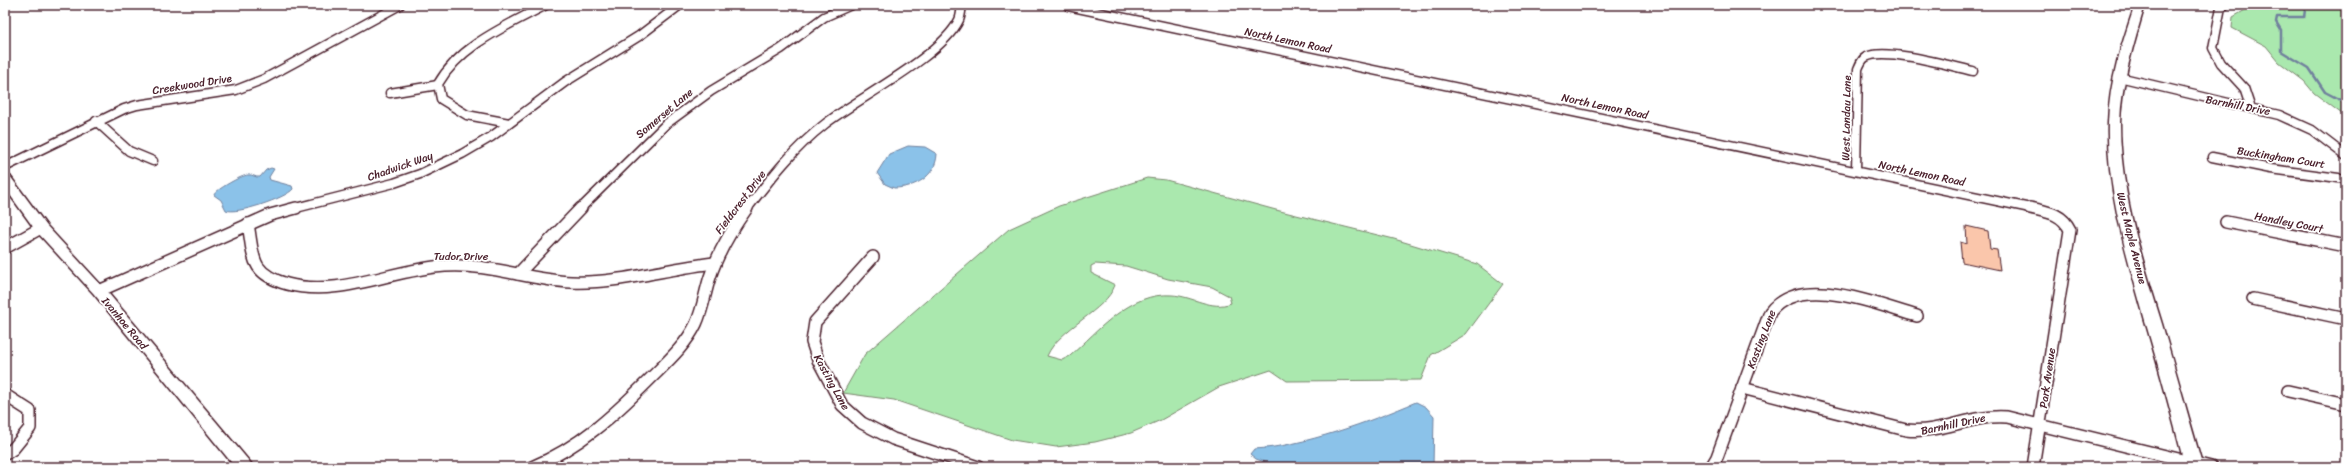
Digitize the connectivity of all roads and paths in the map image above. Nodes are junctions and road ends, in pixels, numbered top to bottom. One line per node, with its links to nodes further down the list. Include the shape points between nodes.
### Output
1 (400, 5): 14 (street, Creekwood Drive, via 264,79 236,90 136,105)
2 (546, 5): 11 (street, via 459,55 446,67)
3 (680, 5): 15 (street, Chadwick Way, via 639,36 565,82)
4 (851, 5): 30 (street, Somerset Lane, via 824,17 782,49 711,91 666,124)
5 (962, 5): 29 (street, Fieldcrest Drive, via 956,25 909,69 826,123 803,143 741,218)
6 (2140, 5): 10 (main road, West Maple Avenue, via 2124,51)
7 (2225, 5): 13 (street, via 2221,7 2213,48 2244,88)
8 (1068, 6): 20 (street, North Lemon Road)
9 (1973, 71): 20 (street, West Landau Lane, via 1894,55 1871,55 1863,58 1858,69)
10 (2119, 77): 13 (street, Barnhill Drive, via 2180,93); 42 (main road, West Maple Avenue, via 2114,123 2121,200)
11 (438, 85): 12 (street); 15 (street, via 442,100 450,107 476,117)
12 (390, 93)
13 (2250, 106): 16 (street, Barnhill Drive, via 2297,120 2314,129)
14 (96, 121): 18 (street, via 129,152); 19 (street, Creekwood Drive)
15 (509, 123): 24 (street, Chadwick Way, via 462,154 420,174 372,189 288,209)
16 (2346, 156)
17 (2212, 157): 22 (street, Buckingham Court, via 2272,169)
18 (153, 161)
19 (5, 167)
20 (1856, 171): 31 (street, North Lemon Road, via 2038,209 2062,217 2070,230)
21 (5, 179): 25 (main road, Ivanhoe Road)
22 (2346, 179)
23 (2226, 222): 26 (street, Handley Court)
24 (248, 224): 30 (street, Tudor Drive, via 249,248 255,265 266,275 297,285 346,285 442,266 480,266); 32 (street, Chadwick Way)
25 (41, 228): 27 (street); 32 (main road, Ivanhoe Road)
26 (2346, 246)
27 (5, 248)
28 (874, 257): 45 (street, Kasting Lane, via 815,322 811,334 812,345 823,370 841,403 862,425 878,434)
29 (715, 263): 30 (street, Tudor Drive, via 582,282); 44 (street, Fieldcrest Drive, via 695,325 675,354 594,433 563,454)
30 (518, 274)
31 (2061, 290): 40 (street, Park Avenue)
32 (99, 291): 43 (main road, Ivanhoe Road)
33 (2252, 299): 35 (street)
34 (1917, 316): 36 (street, Kasting Lane, via 1827,294 1800,293 1789,296 1776,303 1770,312)
35 (2346, 319)
36 (1742, 388): 40 (street, Barnhill Drive, via 1896,429 1917,432 1934,430 1972,418 1994,416); 46 (street, Kasting Lane)
37 (2288, 391): 39 (street)
38 (5, 395): 41 (street, via 30,411 30,428 13,449)
39 (2346, 404)
40 (2041, 425): 42 (street, Barnhill Drive); 47 (street, Park Avenue)
41 (5, 454)
42 (2194, 465): 48 (street, Barnhill Drive)
43 (245, 467)
44 (532, 467)
45 (978, 467)
46 (1711, 467)
47 (2033, 467)
48 (2211, 467)

